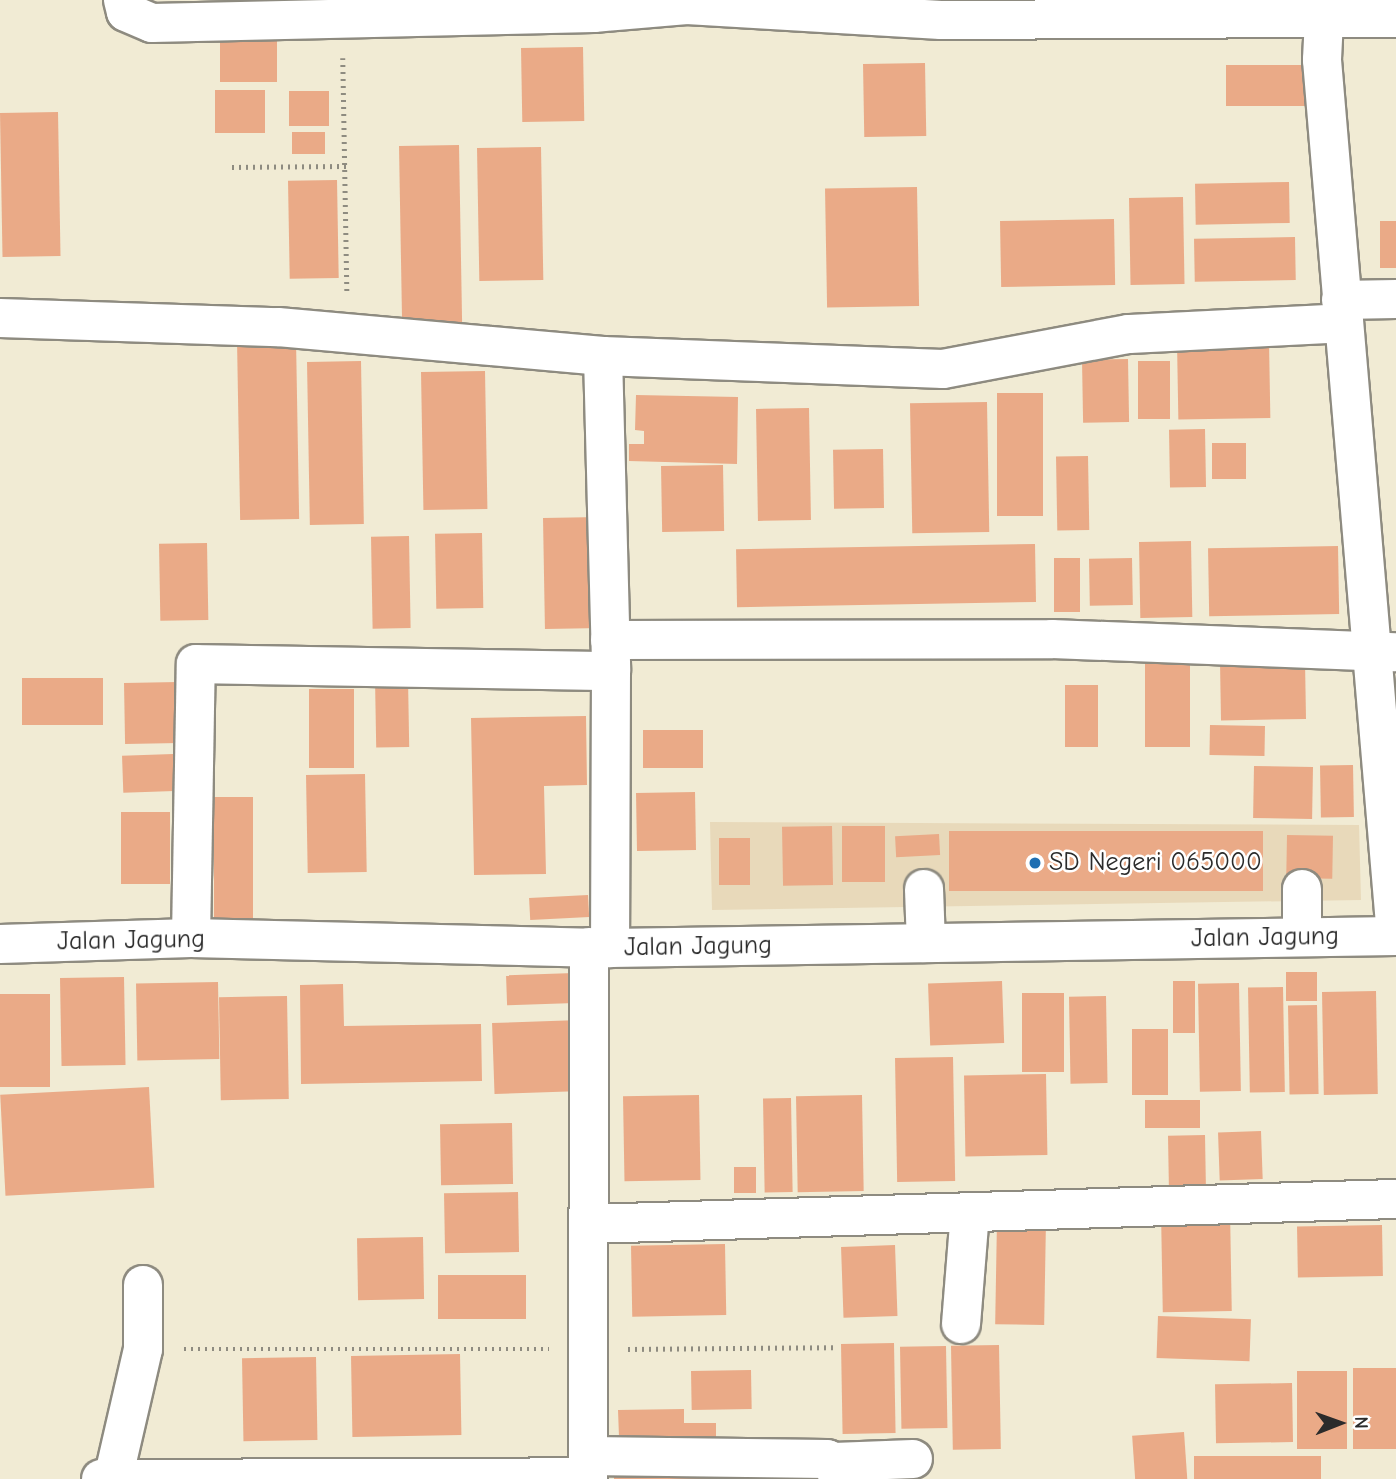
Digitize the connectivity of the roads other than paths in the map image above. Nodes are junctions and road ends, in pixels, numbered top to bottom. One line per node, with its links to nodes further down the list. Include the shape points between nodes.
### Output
1 (123, 0): 2 (street, via 126,12 152,23 594,13 687,5 941,20)
2 (1326, 9): 3 (street); 5 (street, via 1322,61)
3 (1396, 18)
4 (1396, 299): 5 (street)
5 (1342, 312): 7 (street, via 1129,334 943,369); 8 (street)
6 (0, 318): 7 (street, via 348,333)
7 (603, 356): 9 (street)
8 (1384, 652): 9 (street, via 1052,639); 12 (street)
9 (610, 656): 14 (street, via 196,664); 17 (street)
10 (1302, 888): 13 (street)
11 (924, 889): 15 (street)
12 (1396, 935): 13 (street, Jalan Jagung)
13 (1302, 937): 15 (street, Jalan Jagung)
14 (191, 938): 16 (street, Jalan Jagung); 17 (street, Jalan Jagung)
15 (926, 943): 17 (street, Jalan Jagung)
16 (0, 944)
17 (600, 947): 20 (street)
18 (1396, 1199): 19 (street)
19 (970, 1212): 20 (street); 22 (street)
20 (590, 1224): 25 (street)
21 (143, 1286): 28 (street, via 142,1349)
22 (961, 1324)
23 (913, 1459): 26 (street)
24 (729, 1469): 25 (street); 26 (street)
25 (588, 1471): 28 (street)
26 (836, 1471)
27 (101, 1479): 28 (street)
28 (113, 1479)

